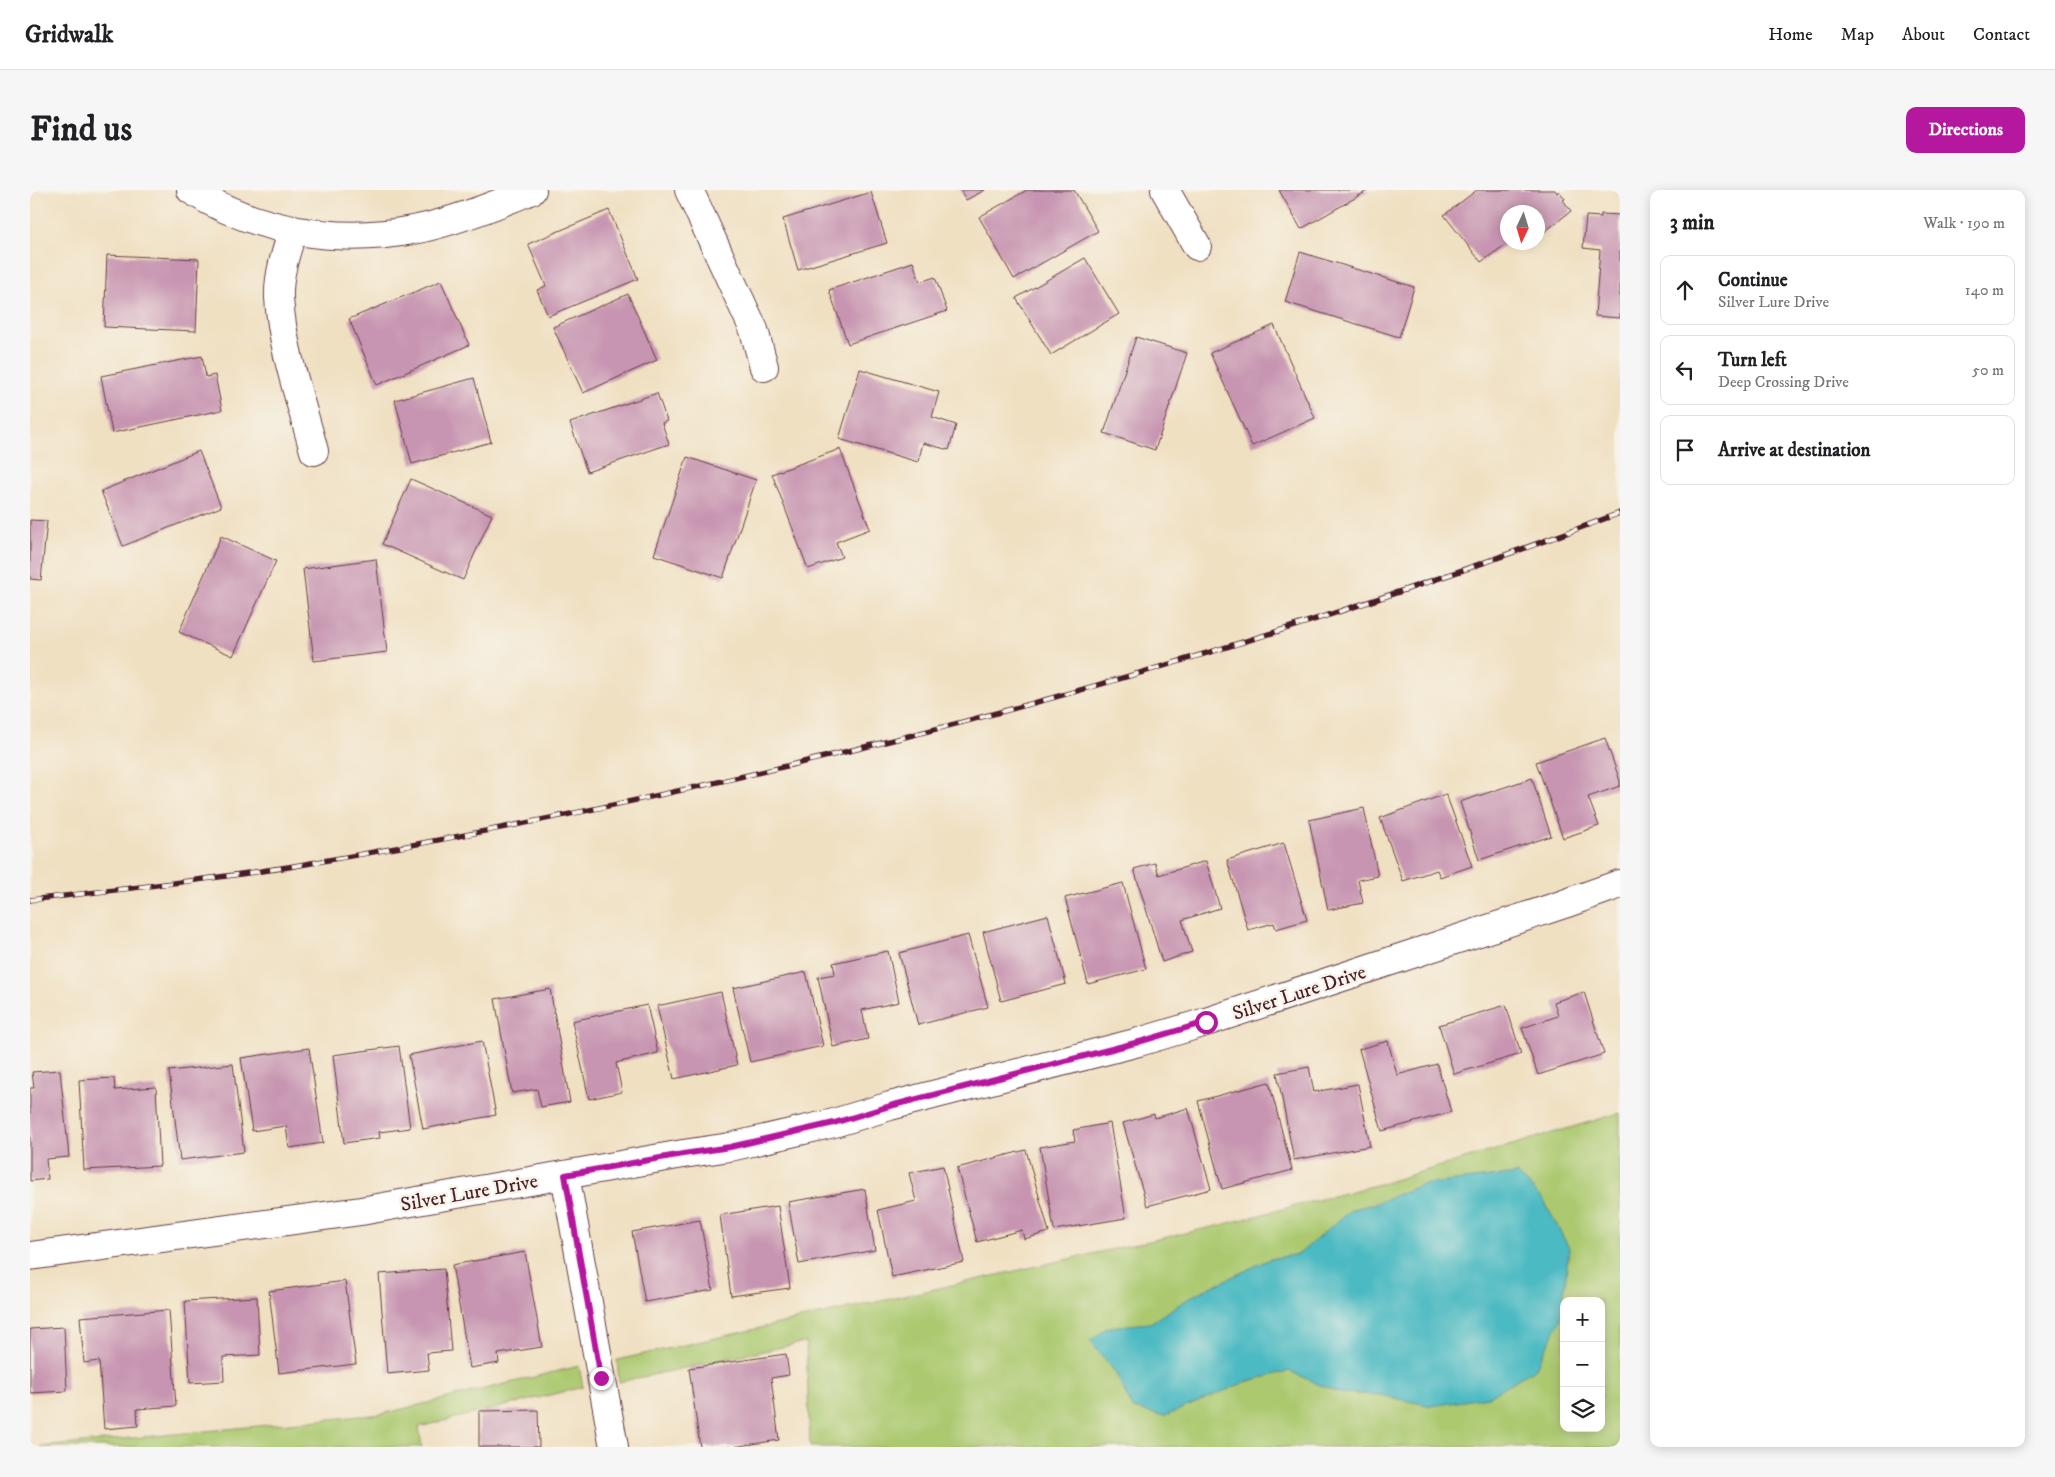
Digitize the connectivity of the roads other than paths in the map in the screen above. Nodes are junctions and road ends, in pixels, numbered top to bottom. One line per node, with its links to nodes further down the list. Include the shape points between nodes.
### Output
1 (191, 190): 5 (street, via 245,218)
2 (532, 190): 5 (street, via 414,230 328,236)
3 (689, 190): 7 (street, via 754,330)
4 (1165, 190): 6 (street)
5 (293, 230): 8 (street, via 283,262 279,296 284,334)
6 (1197, 246)
7 (764, 367)
8 (314, 451)
9 (1620, 884): 10 (street, Silver Lure Drive, via 1139,1042 740,1145)
10 (565, 1175): 11 (street, Silver Lure Drive, via 360,1211); 12 (street)
11 (30, 1256)
12 (614, 1447)

